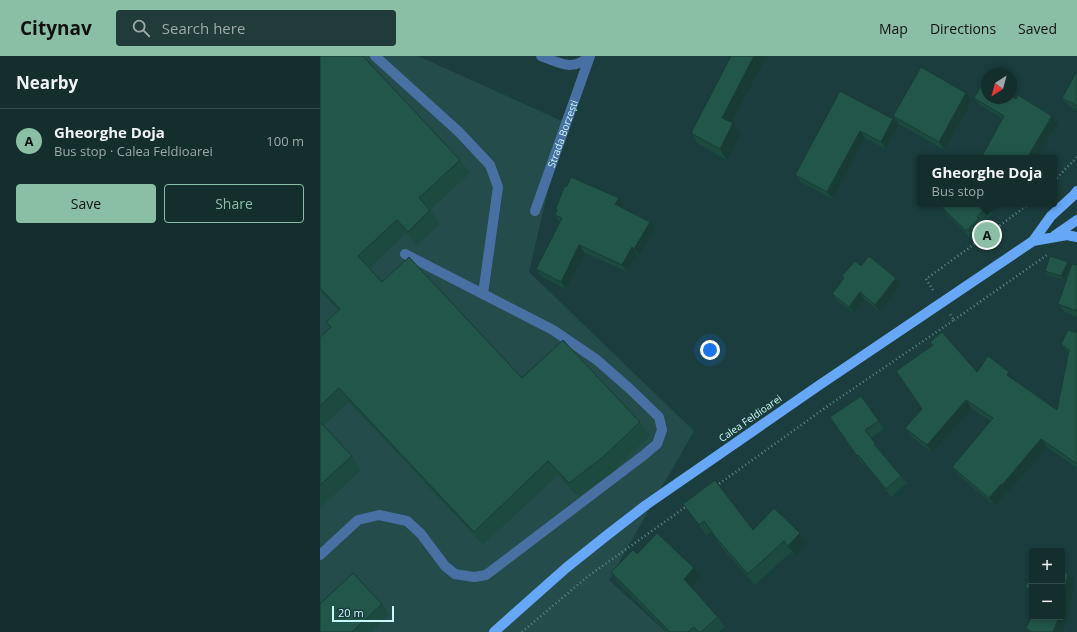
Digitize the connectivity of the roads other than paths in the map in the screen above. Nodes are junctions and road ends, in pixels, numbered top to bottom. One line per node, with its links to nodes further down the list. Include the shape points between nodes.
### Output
1 (375, 56): 11 (street, via 459,132 490,165 498,187)
2 (542, 56): 3 (street, via 567,65 577,64)
3 (590, 56): 5 (street, Strada Borzești)
4 (1077, 191): 9 (main road, Calea Feldioarei, via 1051,216)
5 (535, 211)
6 (1077, 220): 7 (main road, Calea Feldioarei)
7 (1052, 237): 8 (main road); 9 (main road, Calea Feldioarei)
8 (1077, 237)
9 (1033, 241): 13 (main road, Calea Feldioarei, via 646,505 578,559)
10 (405, 254): 11 (street)
11 (483, 294): 12 (street, via 553,330 597,360 659,417 662,430 657,444 486,575 474,577 455,574 445,566 407,520 379,515 358,520)
12 (320, 555)
13 (494, 632)

